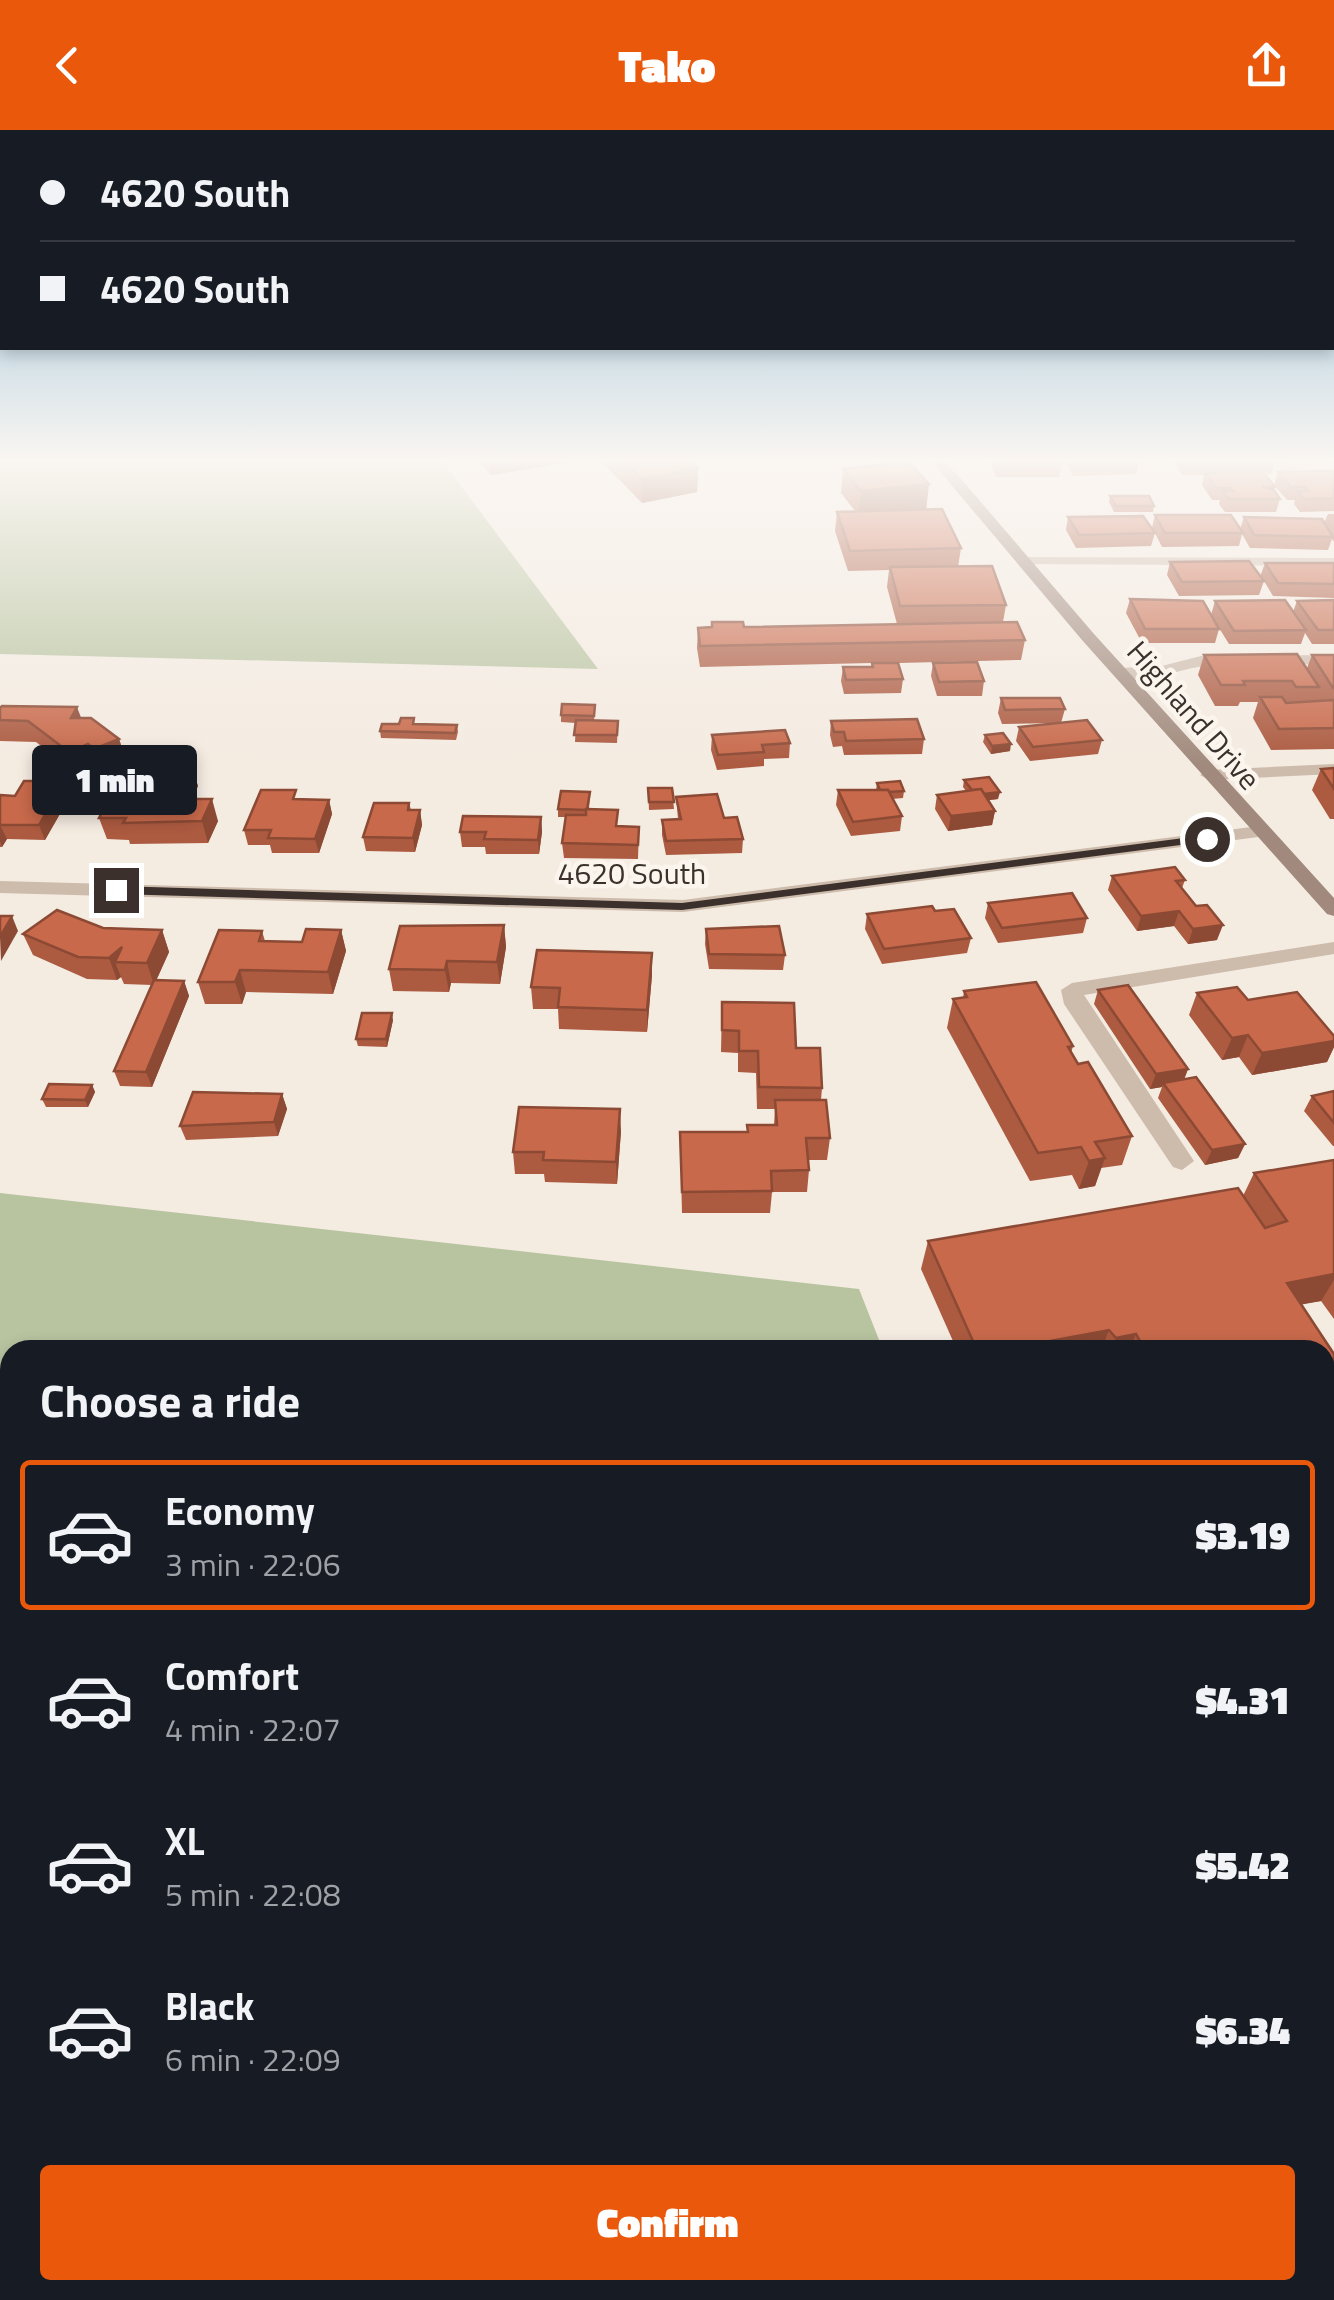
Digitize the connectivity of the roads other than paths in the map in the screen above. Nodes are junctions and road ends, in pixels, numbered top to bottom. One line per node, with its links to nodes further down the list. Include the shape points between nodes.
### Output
1 (1026, 563): 3 (main road, Highland Drive)
2 (1334, 660): 3 (street, via 1201,661)
3 (1121, 673): 5 (main road, Highland Drive)
4 (1334, 769): 5 (street)
5 (1209, 775): 6 (main road, Highland Drive)
6 (1259, 832): 7 (street, 4620 South, via 682,906); 8 (main road, Highland Drive)
7 (0, 886)
8 (1334, 910)
9 (1334, 948): 10 (street, via 1072,990 1075,1004)
10 (1182, 1161)

